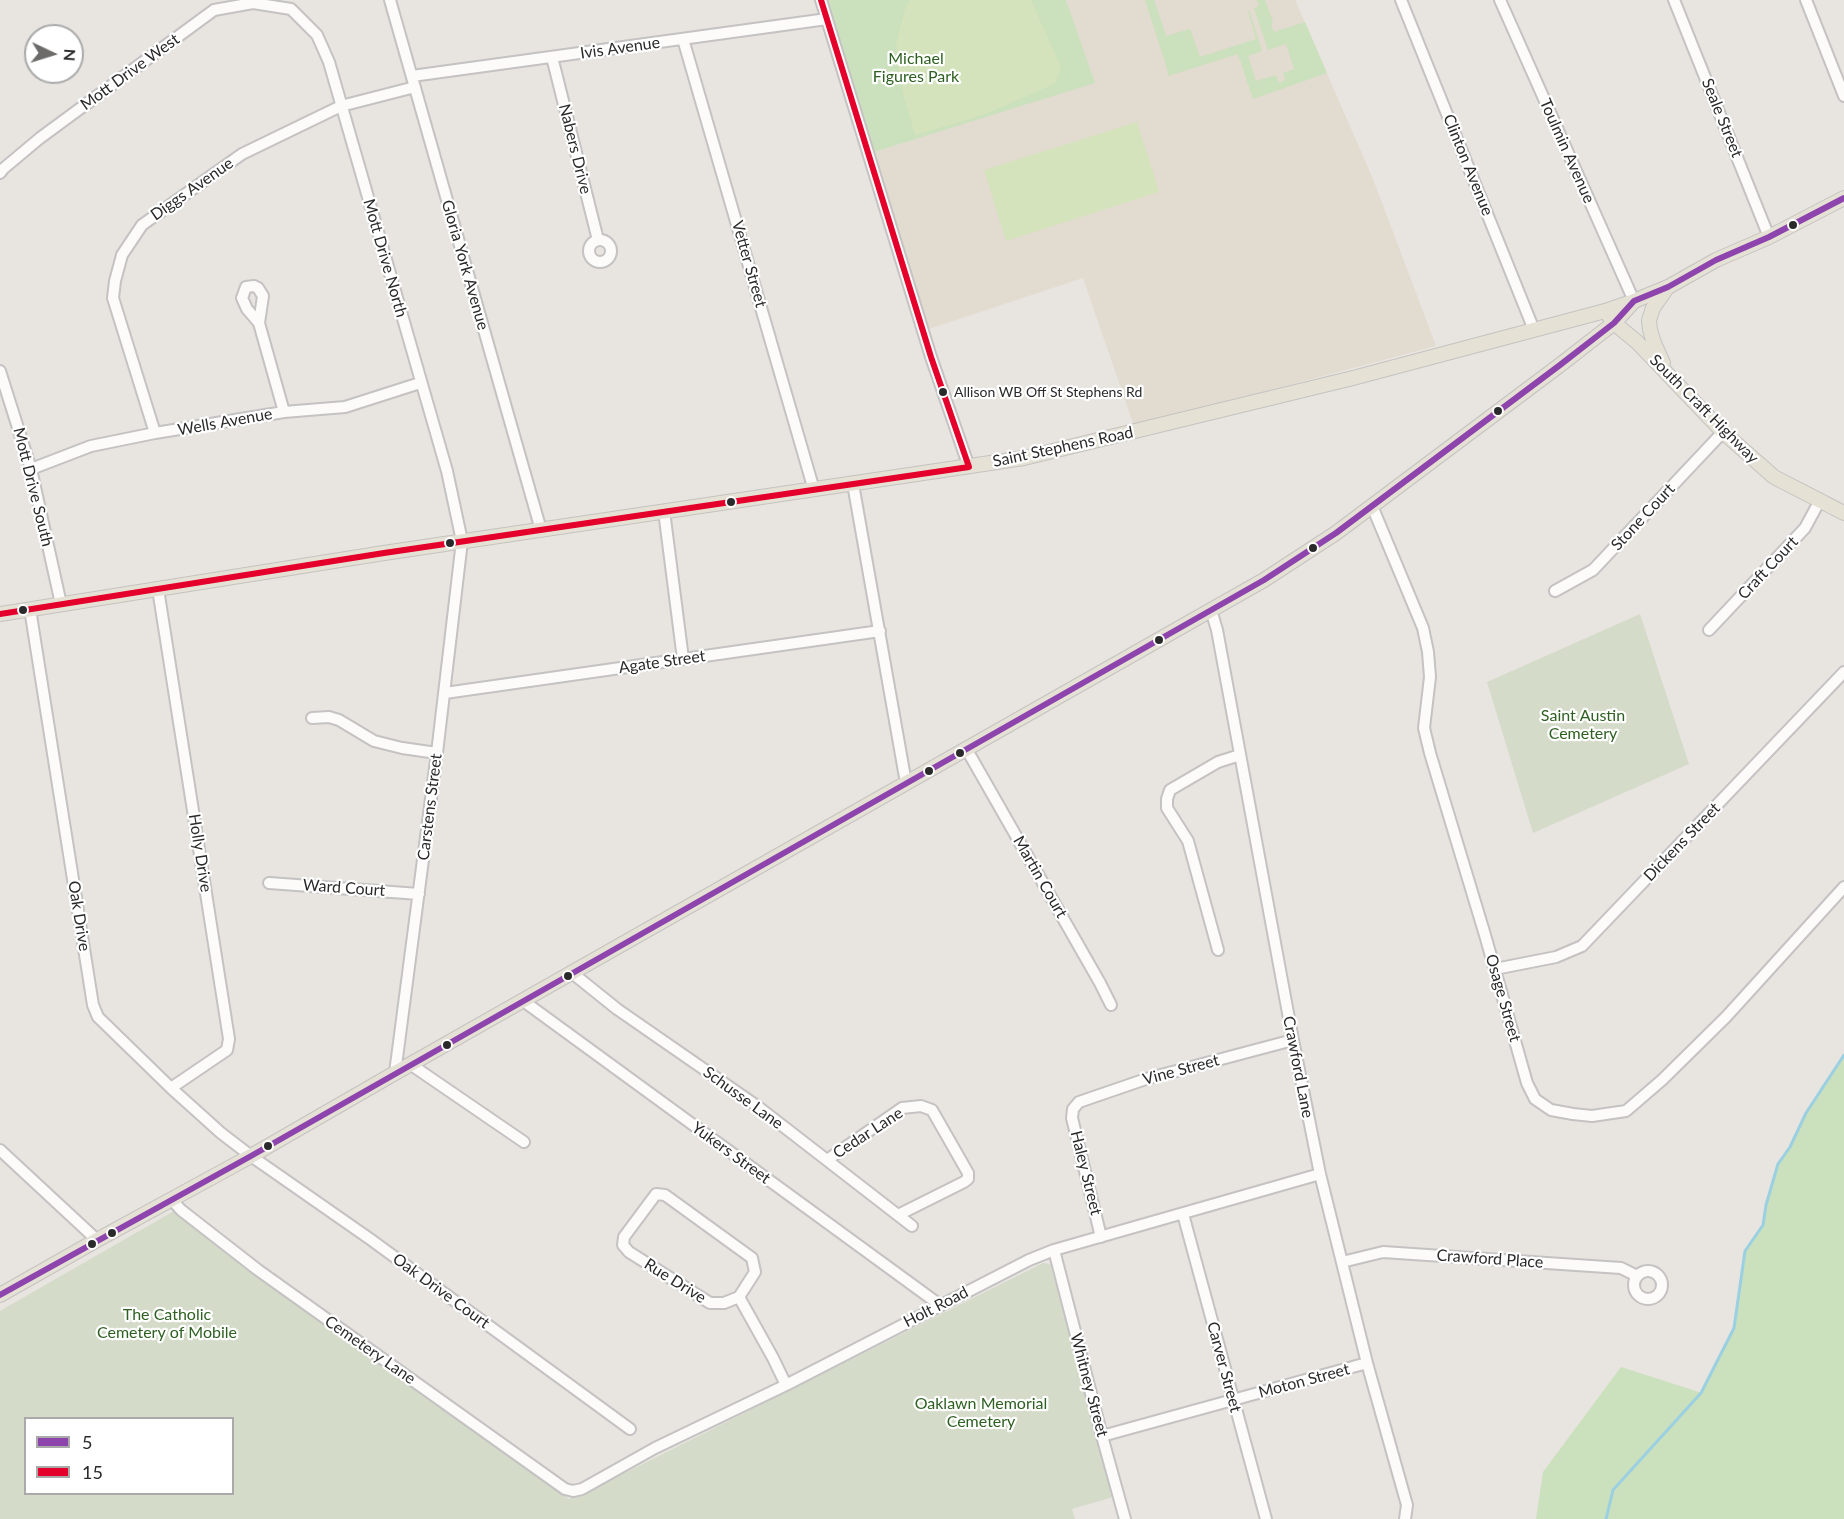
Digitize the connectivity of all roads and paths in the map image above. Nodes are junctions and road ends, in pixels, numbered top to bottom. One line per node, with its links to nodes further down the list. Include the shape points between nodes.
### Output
1 (390, 0): 12 (street, Gloria York Avenue)
2 (821, 0): 9 (street)
3 (1401, 0): 24 (street, Clinton Avenue)
4 (1500, 0): 20 (street, Toulmin Avenue)
5 (1674, 0): 17 (street, Seale Street)
6 (1806, 0): 13 (street)
7 (269, 2): 8 (street, Mott Drive North); 15 (street, Mott Drive West, via 214,10 40,138)
8 (293, 4): 14 (street, Mott Drive North, via 317,35)
9 (827, 19): 10 (street, Ivis Avenue); 31 (street)
10 (683, 39): 11 (street, Ivis Avenue); 34 (street, Vetter Street)
11 (552, 57): 12 (street, Ivis Avenue); 18 (street, Nabers Drive)
12 (413, 82): 14 (street, Diggs Avenue); 39 (street, Gloria York Avenue)
13 (1844, 96)
14 (341, 106): 27 (street, Mott Drive North); 30 (street, Diggs Avenue, via 242,154 142,225 122,255 113,298)
15 (0, 173)
16 (1844, 198): 17 (main road, Saint Stephens Road)
17 (1769, 237): 19 (main road, Saint Stephens Road)
18 (598, 240)
19 (1668, 287): 20 (main road, Saint Stephens Road); 26 (main road, via 1649,320 1654,344)
20 (1634, 301): 21 (main road, Saint Stephens Road); 23 (main road)
21 (1605, 310): 23 (main road, South Craft Highway); 24 (main road, Saint Stephens Road)
22 (259, 323): 28 (street)
23 (1614, 323): 26 (main road, South Craft Highway); 36 (main road)
24 (1534, 330): 31 (main road, Saint Stephens Road, via 1248,405 1024,458)
25 (0, 371): 32 (street, Mott Drive South)
26 (1668, 374): 29 (main road, South Craft Highway)
27 (420, 383): 28 (street, Wells Avenue, via 345,407); 40 (street, Mott Drive North, via 447,471)
28 (284, 412): 30 (street, Wells Avenue)
29 (1723, 432): 35 (main road, South Craft Highway, via 1774,477); 42 (street, Stone Court, via 1593,570)
30 (155, 433): 32 (street, Wells Avenue, via 91,446)
31 (969, 467): 33 (main road, Saint Stephens Road)
32 (31, 469): 43 (street, Mott Drive South)
33 (853, 484): 34 (main road, Saint Stephens Road); 48 (street)
34 (814, 490): 37 (main road, Saint Stephens Road)
35 (1819, 502): 38 (main road, South Craft Highway); 47 (street, Craft Court, via 1805,528)
36 (1372, 506): 45 (main road, via 1264,580); 61 (street, Osage Street, via 1423,628 1430,677 1424,728)
37 (664, 512): 39 (main road, Saint Stephens Road); 49 (street)
38 (1844, 513)
39 (541, 530): 40 (main road, Saint Stephens Road)
40 (462, 541): 41 (main road, Saint Stephens Road); 51 (street, Carstens Street)
41 (158, 589): 43 (main road, Saint Stephens Road); 68 (street, Holly Drive, via 229,1039 227,1050)
42 (1555, 591)
43 (61, 604): 44 (main road, Saint Stephens Road)
44 (30, 609): 46 (main road, Saint Stephens Road); 68 (street, Oak Drive, via 93,1005 98,1017)
45 (1211, 610): 53 (main road); 55 (street, Crawford Lane)
46 (0, 614)
47 (1709, 630)
48 (880, 631): 49 (street, Agate Street); 56 (street)
49 (683, 659): 51 (street, Agate Street)
50 (1844, 672): 61 (street, Dickens Street, via 1582,946 1556,957)
51 (445, 693): 54 (street, Carstens Street)
52 (312, 718): 54 (street, via 329,717 374,741)
53 (967, 750): 56 (main road); 64 (street, Martin Court)
54 (437, 753): 59 (street, Carstens Street)
55 (1240, 755): 60 (street, via 1218,762 1170,790 1167,799 1167,808 1188,841); 65 (street, Crawford Lane)
56 (906, 783): 62 (main road)
57 (269, 883): 59 (street, Ward Court)
58 (1844, 887): 61 (street, Osage Street, via 1726,1017 1626,1111 1592,1116 1573,1114 1551,1110 1535,1099)
59 (419, 894): 67 (street, Carstens Street)
60 (1218, 950)
61 (1495, 969)
62 (571, 972): 63 (main road); 73 (street, Schusse Lane)
63 (522, 1000): 66 (main road); 86 (street, Yukers Street)
64 (1111, 1005)
65 (1293, 1041): 69 (street, Vine Street, via 1146,1078 1079,1102); 74 (street, Crawford Lane)
66 (410, 1065): 67 (main road); 70 (street)
67 (395, 1073): 72 (main road)
68 (171, 1088): 72 (street, Oak Drive)
69 (1073, 1109): 79 (street, Haley Street)
70 (524, 1142)
71 (0, 1150): 80 (street)
72 (251, 1156): 75 (main road); 90 (street, Oak Drive Court)
73 (827, 1160): 77 (street, Schusse Lane); 77 (street, Cedar Lane, via 902,1108 921,1106 932,1110 968,1179)
74 (1320, 1174): 76 (street, Holt Road); 82 (street, Crawford Lane)
75 (172, 1200): 80 (main road); 92 (street, Cemetery Lane, via 258,1270)
76 (1183, 1214): 79 (street, Holt Road); 89 (street, Carver Street)
77 (898, 1215): 78 (street, Schusse Lane)
78 (912, 1226)
79 (1101, 1237): 81 (street, Holt Road)
80 (97, 1240): 84 (main road)
81 (1054, 1250): 86 (street, Holt Road); 91 (street, Whitney Street)
82 (1342, 1262): 83 (street, Crawford Place, via 1383,1252 1621,1268); 87 (street, Crawford Lane)
83 (1637, 1276)
84 (0, 1295)
85 (739, 1297): 85 (street, Rue Drive, via 710,1303 623,1245 656,1194 665,1195 752,1258 755,1272); 88 (street)
86 (940, 1305): 88 (street, Holt Road)
87 (1367, 1363): 89 (street, Moton Street); 95 (street, Crawford Lane, via 1407,1505)
88 (786, 1385): 92 (street, Holt Road)
89 (1233, 1400): 91 (street, Moton Street); 94 (street, Carver Street)
90 (630, 1429)
91 (1102, 1436): 93 (street, Whitney Street)
92 (573, 1491)
93 (1125, 1519)
94 (1266, 1519)
95 (1405, 1519)

